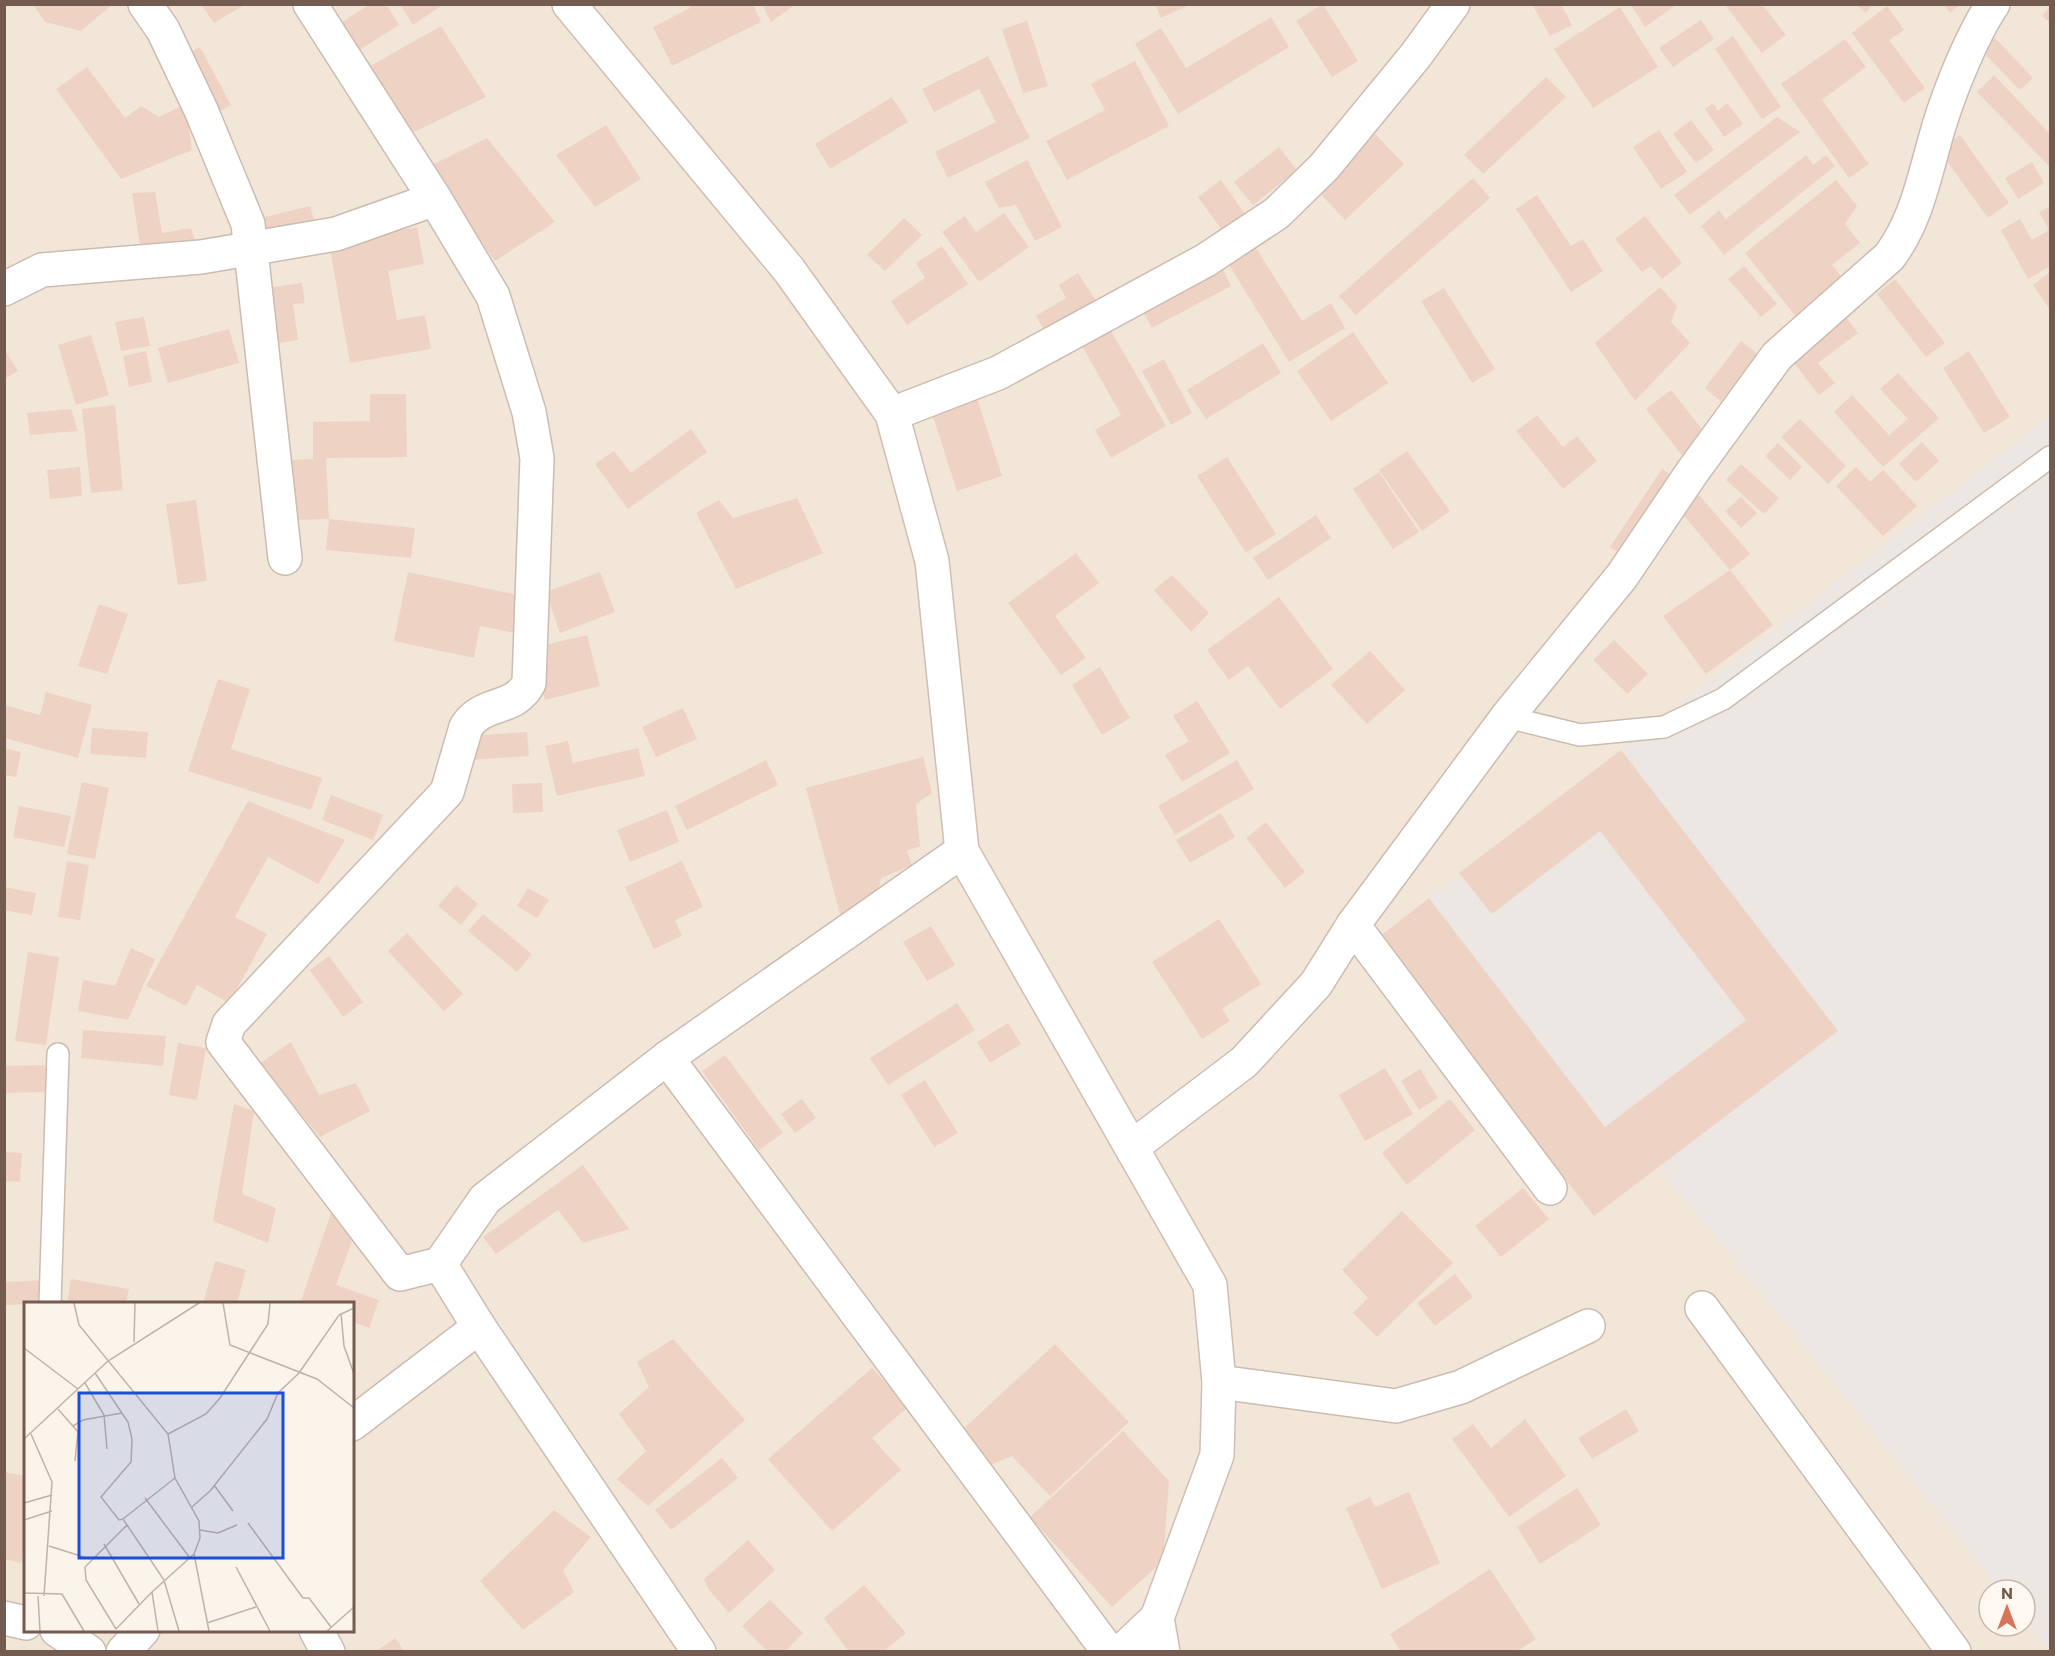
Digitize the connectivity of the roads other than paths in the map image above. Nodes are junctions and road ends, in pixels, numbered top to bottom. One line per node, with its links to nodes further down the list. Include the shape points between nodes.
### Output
1 (145, 4): 7 (street, via 163,30 201,110 248,224)
2 (310, 4): 6 (street)
3 (569, 4): 9 (street, via 789,270)
4 (1453, 4): 9 (street, via 1324,167 1276,213 1206,260 998,373)
5 (1993, 4): 12 (street, via 1982,21 1940,123 1913,219 1900,242 1777,356 1623,576)
6 (435, 199): 7 (street, via 336,234); 19 (street, via 493,296 529,412 537,458 529,682 512,702 482,710 472,717 447,792 229,1024 223,1042 400,1274)
7 (252, 249): 8 (street, via 42,270); 11 (street)
8 (4, 289)
9 (892, 414): 13 (street, via 932,561)
10 (2050, 457): 12 (lane, via 1723,699 1664,727 1580,735)
11 (285, 558)
12 (1507, 717): 14 (street)
13 (962, 851): 16 (street); 17 (street)
14 (1353, 925): 17 (street, via 1316,984 1244,1062); 18 (street)
15 (58, 1054): 20 (lane)
16 (667, 1058): 19 (street, via 485,1199); 36 (street)
17 (1132, 1147): 24 (street, via 1210,1285)
18 (1550, 1188)
19 (440, 1264): 23 (street)
20 (50, 1302)
21 (1702, 1308): 39 (street)
22 (1588, 1326): 24 (street, via 1461,1387 1396,1406)
23 (479, 1327): 25 (street); 35 (street)
24 (1219, 1382): 27 (street, via 1217,1455)
25 (354, 1422)
26 (4, 1618): 28 (street)
27 (1157, 1618): 37 (street); 38 (street)
28 (24, 1623)
29 (59, 1632): 32 (street)
30 (141, 1632): 33 (street)
31 (317, 1632): 34 (street)
32 (89, 1652)
33 (123, 1652)
34 (328, 1652)
35 (699, 1652)
36 (1109, 1652)
37 (1121, 1652)
38 (1163, 1652)
39 (1954, 1652)

